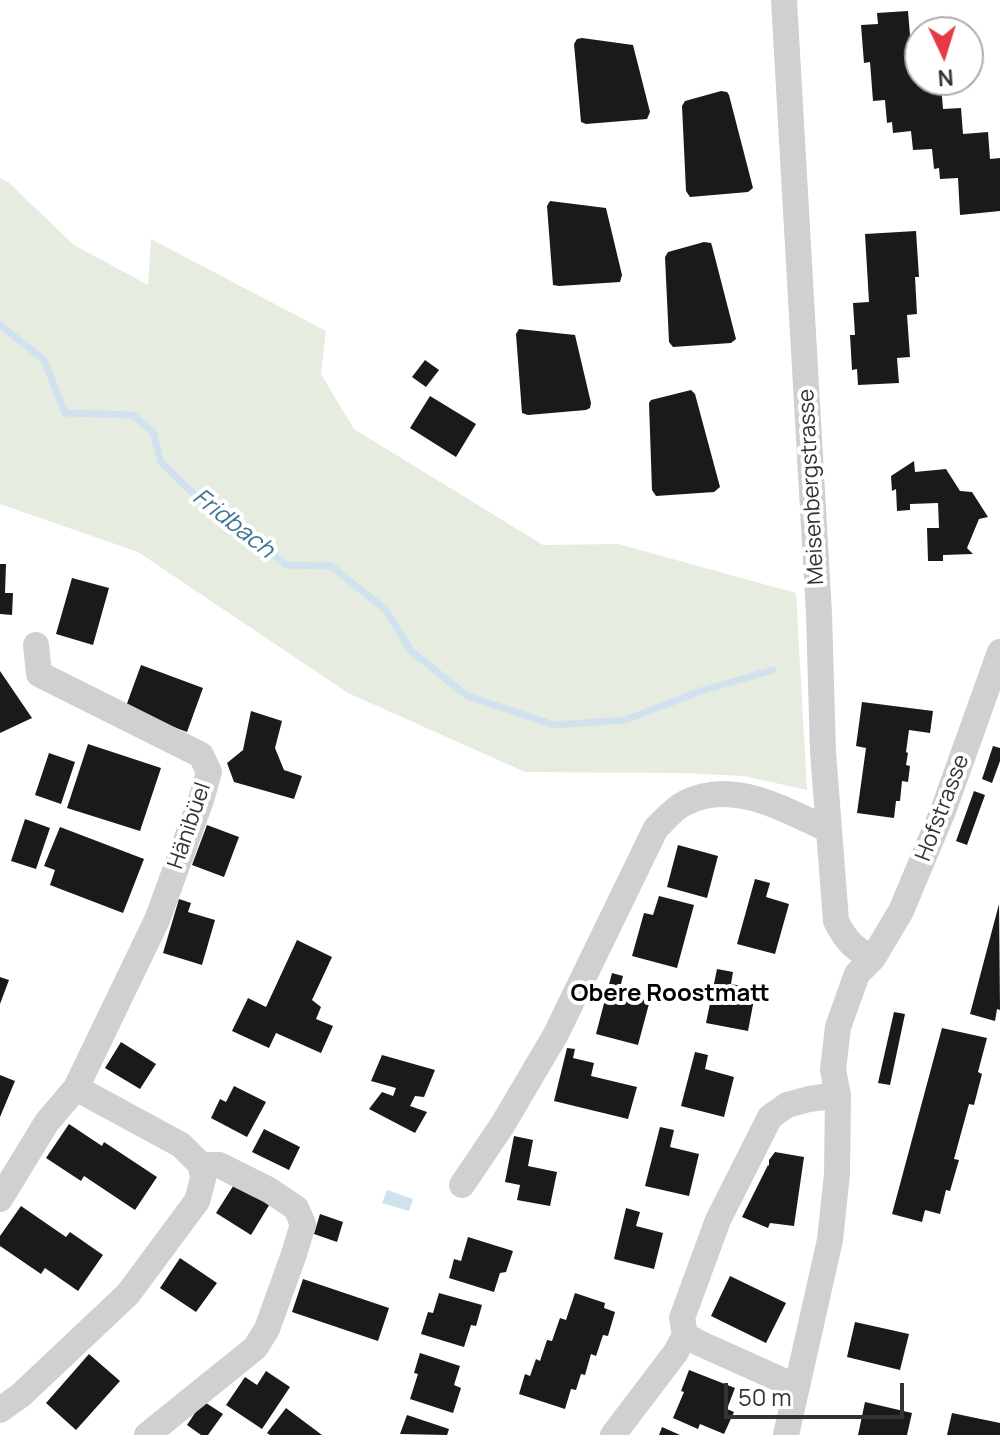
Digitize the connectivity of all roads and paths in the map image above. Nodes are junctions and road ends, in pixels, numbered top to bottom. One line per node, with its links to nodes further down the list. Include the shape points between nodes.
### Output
1 (784, 0): 4 (street, Meisenbergstrasse)
2 (36, 645): 6 (street, Hänibüel, via 39,674 201,755 209,772 157,920)
3 (1000, 652): 5 (street, Hofstrasse, via 943,811 901,911)
4 (829, 830): 5 (street, Meisenbergstrasse, via 836,921 857,951); 9 (street, via 744,795 713,793 683,803 656,828 556,1034)
5 (873, 958): 7 (street, Hofstrasse, via 857,974 838,1027 833,1070)
6 (76, 1088): 8 (street, via 181,1145); 10 (street, Hänibüel, via 47,1122)
7 (838, 1095): 11 (street, via 787,1105 770,1117 718,1220 682,1318); 12 (street, Hofstrasse, via 830,1240)
8 (201, 1165): 13 (street, via 197,1201 128,1294); 14 (street, via 219,1165 269,1190 296,1208 303,1224 267,1329 255,1348)
9 (462, 1185)
10 (0, 1199)
11 (685, 1335): 12 (street); 15 (street)
12 (797, 1387): 16 (street, Hofstrasse)
13 (0, 1410)
14 (147, 1435)
15 (613, 1435)
16 (786, 1435)

